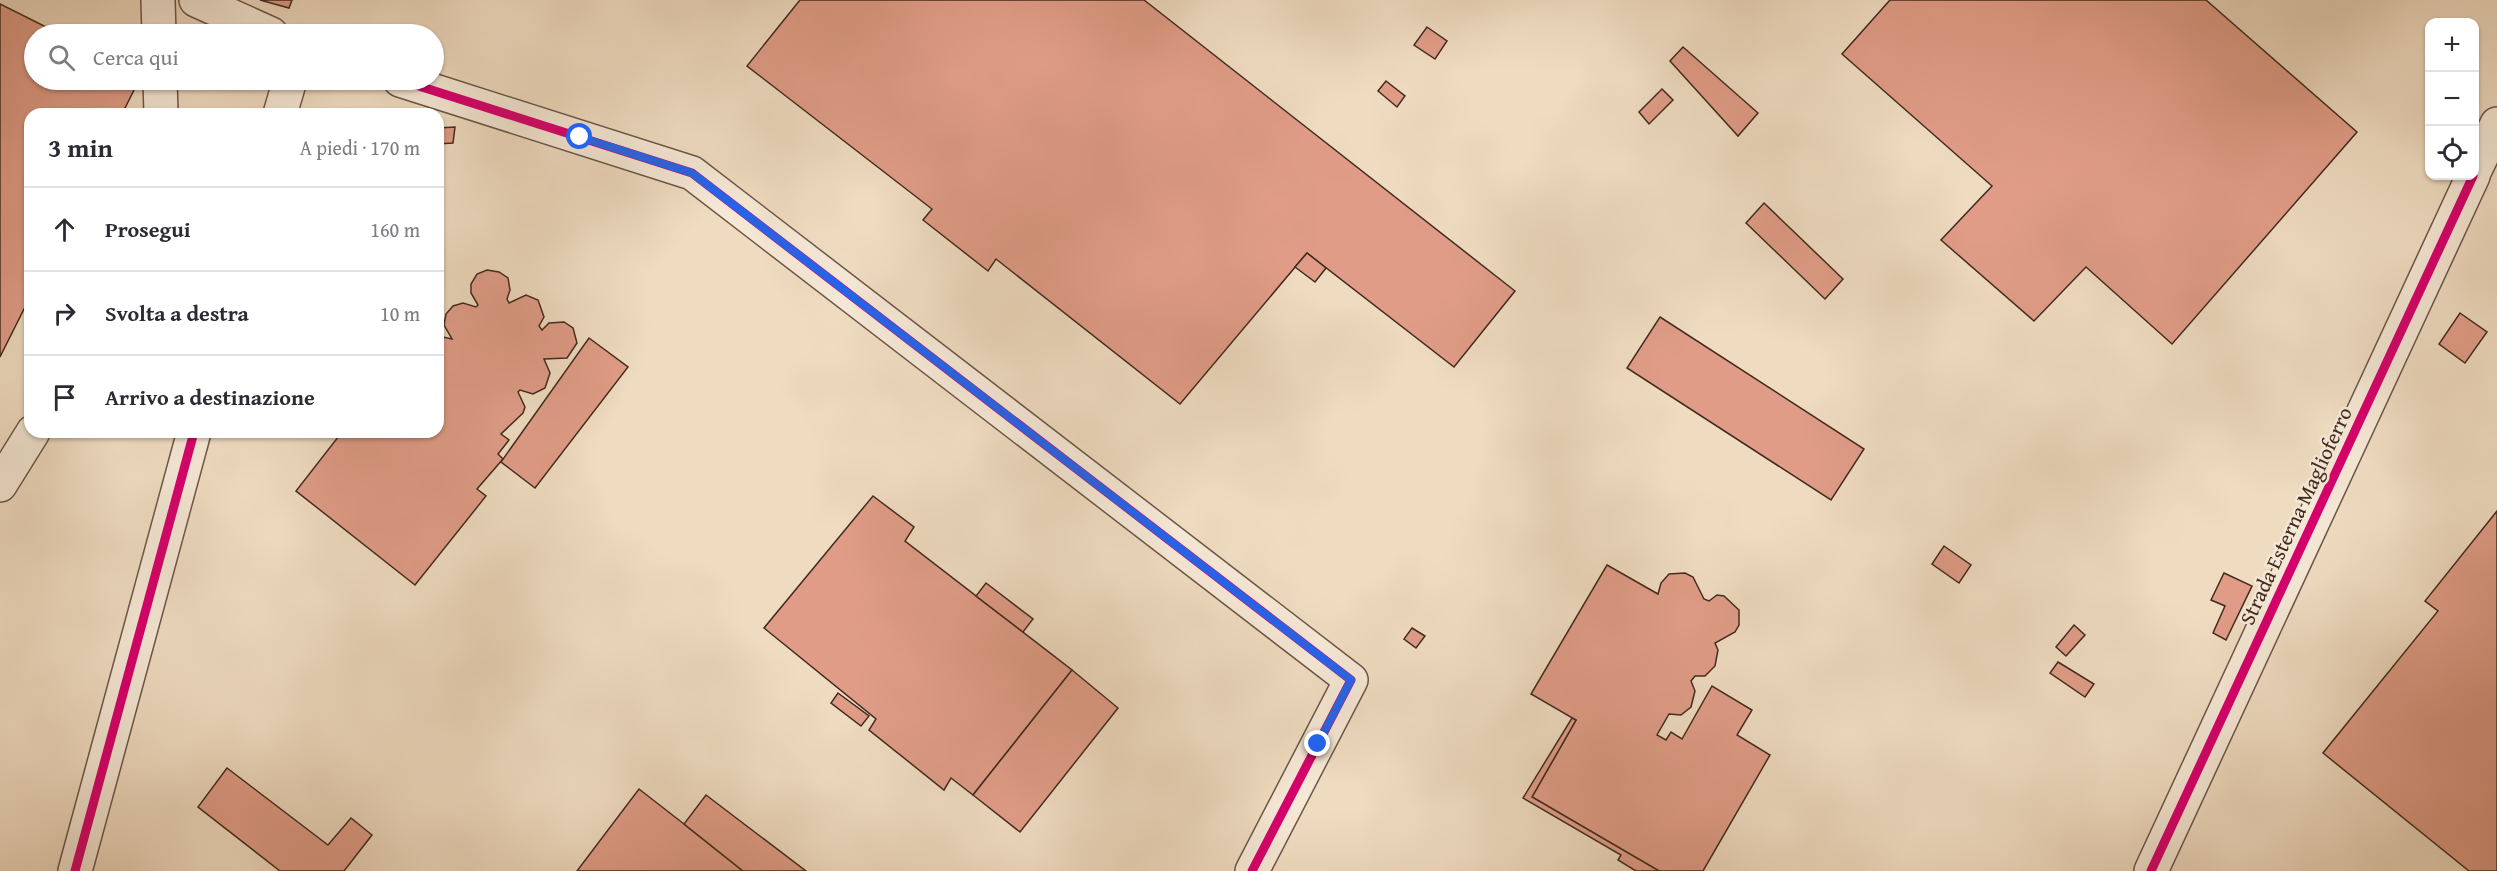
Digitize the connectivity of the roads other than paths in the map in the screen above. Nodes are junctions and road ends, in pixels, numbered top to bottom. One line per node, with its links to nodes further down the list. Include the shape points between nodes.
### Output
1 (158, 0): 3 (street)
2 (196, 0): 4 (street)
3 (159, 24)
4 (249, 24)
5 (160, 90): 8 (street)
6 (287, 90): 9 (street)
7 (431, 90): 17 (street, via 692,173 1351,680)
8 (161, 108)
9 (282, 108)
10 (2497, 124): 11 (street, Strada Esterna Maglioferro)
11 (2479, 163)
12 (2471, 180): 18 (street, Strada Esterna Maglioferro)
13 (29, 438): 15 (street)
14 (192, 438): 16 (street)
15 (0, 485)
16 (75, 871)
17 (1252, 871)
18 (2151, 871)

